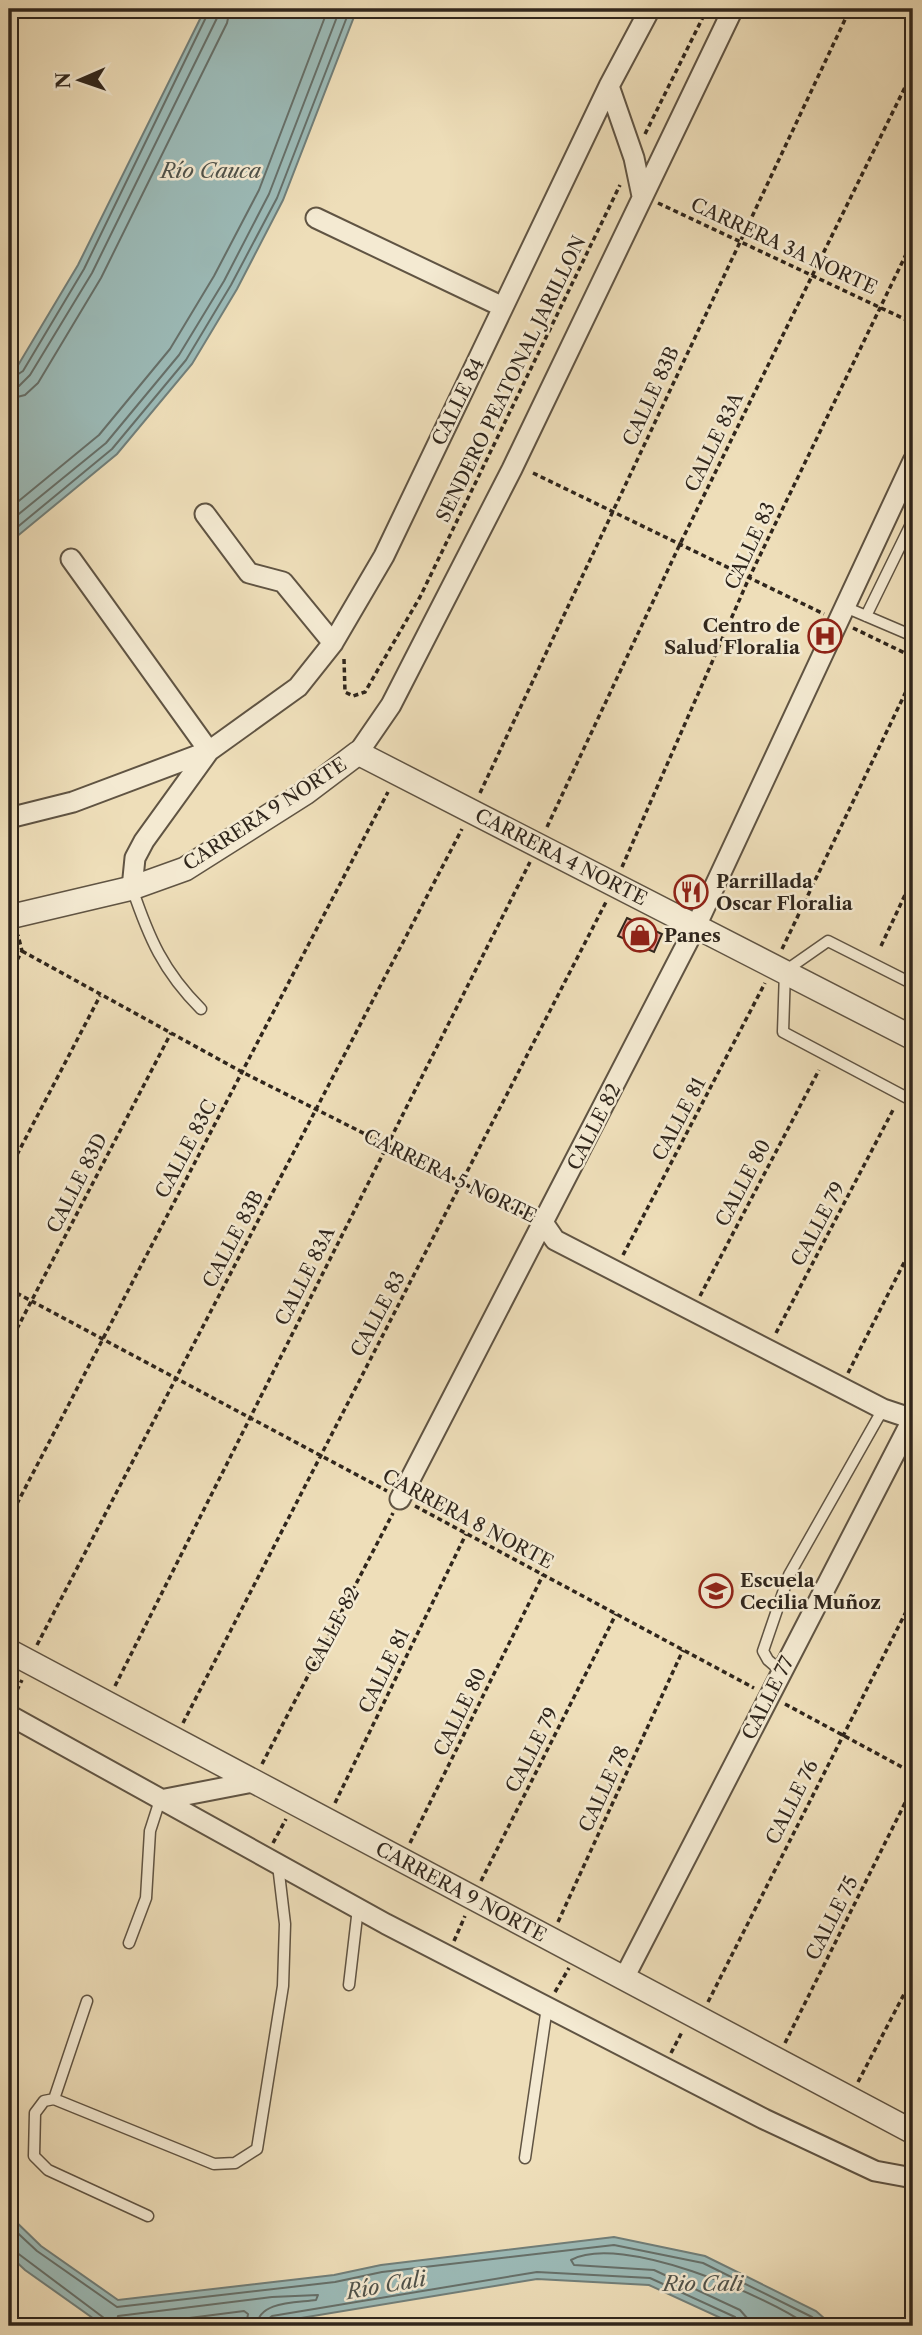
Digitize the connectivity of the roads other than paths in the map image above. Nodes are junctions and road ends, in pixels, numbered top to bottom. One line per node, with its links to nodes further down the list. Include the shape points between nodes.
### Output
1 (650, 9): 3 (street, CALLE 84)
2 (733, 9): 4 (street)
3 (609, 86): 4 (street); 6 (street, CALLE 84)
4 (642, 196): 16 (street, via 512,469 391,705)
5 (316, 218): 6 (street)
6 (503, 307): 14 (street, CALLE 84, via 384,556)
7 (913, 461): 11 (street, CALLE 82)
8 (205, 514): 14 (street, via 249,573 283,582)
9 (913, 520): 12 (lane)
10 (71, 559): 15 (street)
11 (842, 614): 12 (lane); 20 (street, CALLE 82)
12 (866, 616): 13 (lane)
13 (913, 636)
14 (334, 643): 15 (street, CALLE 84, via 298,687)
15 (209, 751): 17 (street, via 73,802); 18 (street, via 144,841 135,858)
16 (358, 753): 18 (street, CARRERA 9 NORTE, via 222,847 185,869); 20 (street, CARRERA 4 NORTE)
17 (9, 818)
18 (131, 888): 19 (street, CARRERA 9 NORTE); 23 (lane, via 174,982)
19 (9, 917)
20 (697, 925): 21 (street, CARRERA 4 NORTE); 26 (street, CALLE 82)
21 (778, 967): 22 (lane, via 828,941); 24 (street, CARRERA 4 NORTE); 25 (lane, via 783,1032)
22 (913, 984)
23 (201, 1009)
24 (913, 1038)
25 (913, 1101)
26 (544, 1223): 27 (street, CARRERA 5 NORTE, via 555,1240); 29 (street, CALLE 82)
27 (883, 1409): 28 (street, CARRERA 5 NORTE); 31 (lane, via 789,1575 763,1651)
28 (913, 1418): 31 (street, CALLE 77)
29 (400, 1499)
30 (23, 1659): 33 (street, CARRERA 9 NORTE)
31 (782, 1672): 38 (street, CALLE 77)
32 (9, 1714): 34 (street)
33 (253, 1782): 34 (street); 38 (street, CARRERA 9 NORTE)
34 (160, 1800): 35 (street); 37 (lane, via 150,1831 146,1898)
35 (272, 1861): 36 (street); 42 (lane, via 285,1924 282,1986 257,2149 235,2164 214,2164)
36 (358, 1908): 39 (lane); 41 (street)
37 (129, 1943)
38 (624, 1978): 43 (street, CARRERA 9 NORTE)
39 (349, 1985)
40 (88, 2001): 42 (lane)
41 (547, 2006): 44 (lane); 45 (street, via 875,2171)
42 (54, 2099): 46 (lane, via 44,2101 35,2113 34,2157 48,2170)
43 (913, 2133)
44 (525, 2158)
45 (913, 2178)
46 (148, 2216)

